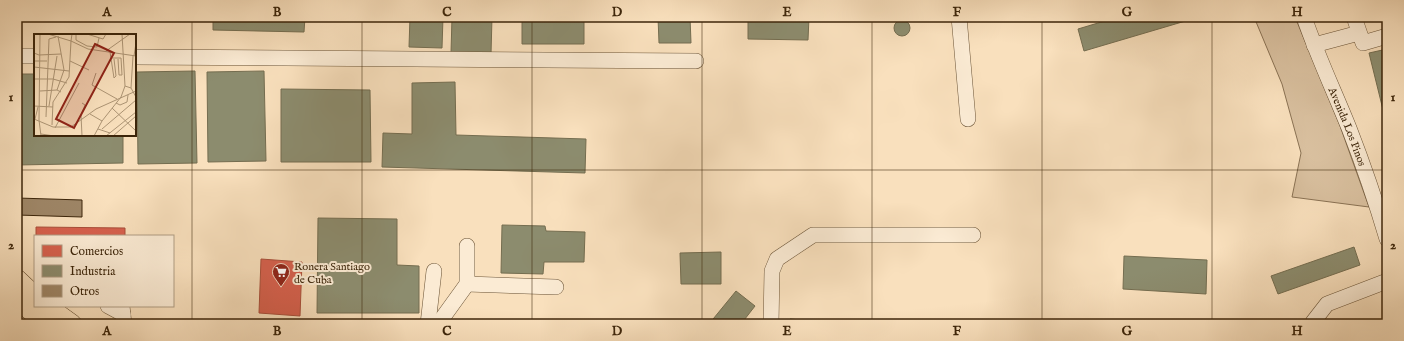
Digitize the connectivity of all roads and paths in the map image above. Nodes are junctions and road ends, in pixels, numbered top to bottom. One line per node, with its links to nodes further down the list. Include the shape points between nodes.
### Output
1 (959, 17): 11 (street)
2 (1304, 17): 6 (street, Avenida Los Pinos)
3 (1354, 17): 4 (street)
4 (1359, 33): 5 (street, via 1363,43); 6 (street)
5 (1387, 36)
6 (1314, 45): 12 (street, Avenida Los Pinos)
7 (17, 56): 8 (street)
8 (34, 56)
9 (136, 57): 10 (street)
10 (696, 61)
11 (968, 119)
12 (1383, 216): 14 (street, Avenida Los Pinos)
13 (973, 235): 30 (street, via 813,235 777,259 772,272)
14 (1387, 239)
15 (467, 246): 19 (street)
16 (434, 271): 28 (street)
17 (17, 279): 21 (main road)
18 (1387, 281): 31 (street, via 1327,304)
19 (467, 284): 20 (street); 29 (street)
20 (556, 287)
21 (34, 295)
22 (17, 299): 26 (main road)
23 (48, 307): 27 (main road)
24 (110, 307): 25 (street)
25 (123, 315)
26 (46, 324)
27 (72, 324)
28 (428, 324)
29 (437, 324)
30 (771, 324)
31 (1314, 324)

